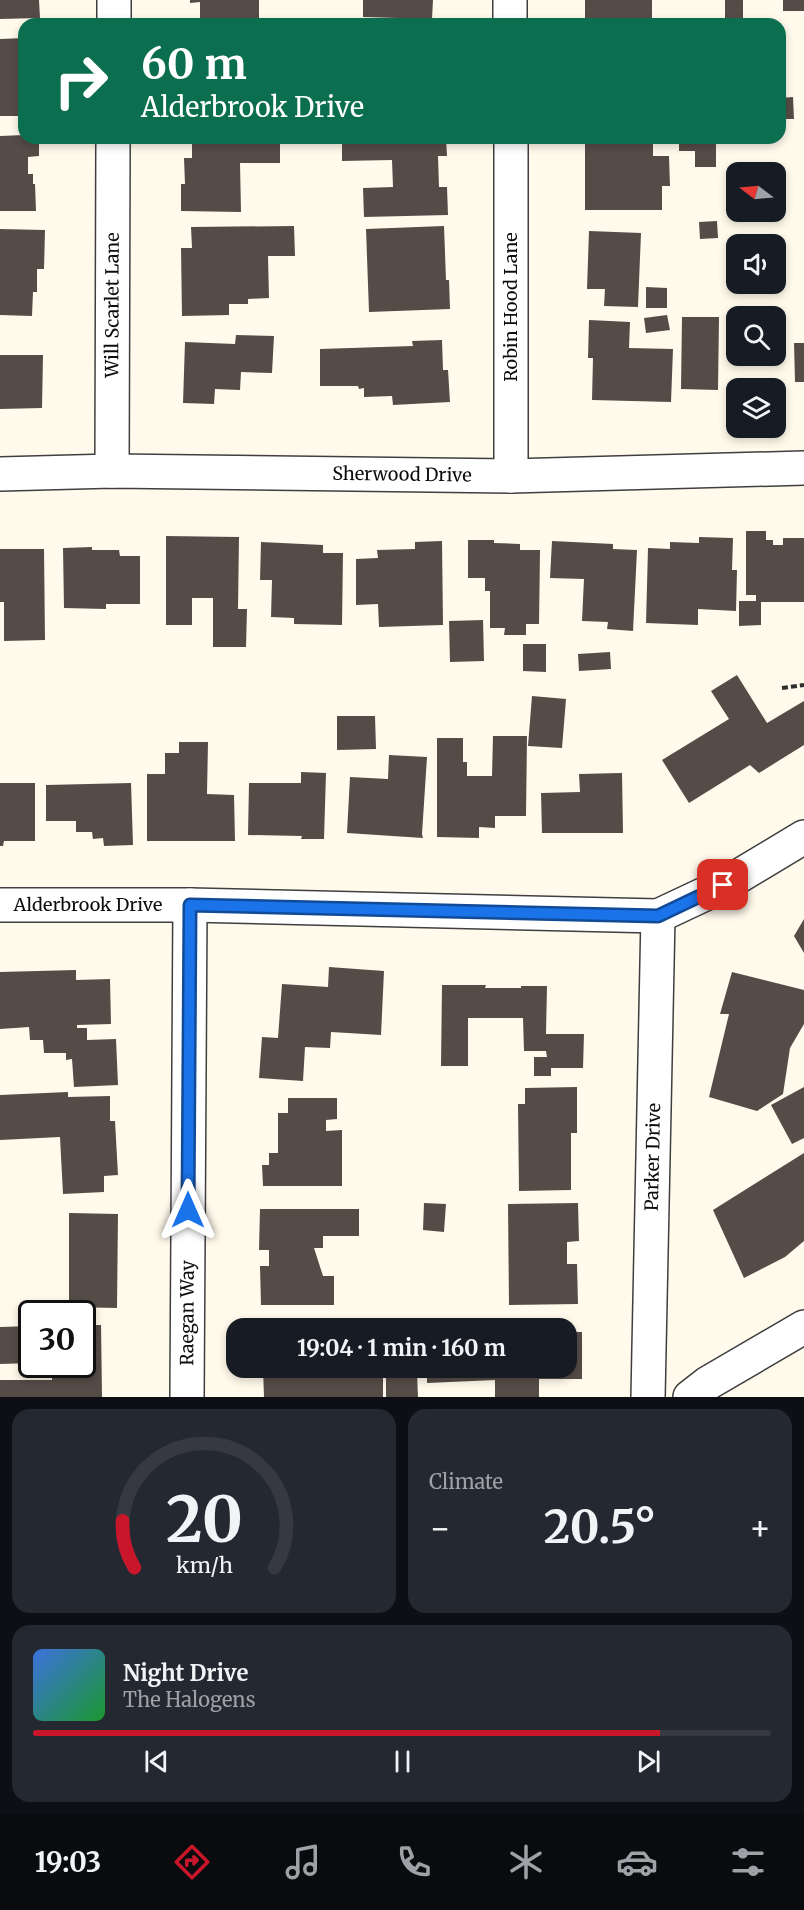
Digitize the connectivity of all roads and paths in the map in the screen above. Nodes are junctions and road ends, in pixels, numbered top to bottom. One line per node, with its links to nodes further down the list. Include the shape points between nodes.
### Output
1 (114, 0): 3 (street)
2 (510, 0): 4 (street)
3 (114, 18)
4 (510, 18)
5 (113, 144): 8 (street, Will Scarlet Lane)
6 (511, 144): 10 (street, Robin Hood Lane)
7 (804, 468): 10 (street, Sherwood Drive)
8 (112, 471): 9 (street, Sherwood Drive); 10 (street, Sherwood Drive)
9 (0, 474)
10 (511, 476)
11 (804, 685): 12 (path)
12 (782, 688)
13 (804, 837): 16 (street, Alderbrook Drive, via 723,885)
14 (0, 905): 15 (street, Alderbrook Drive)
15 (190, 905): 16 (street, Alderbrook Drive); 18 (street, Raegan Way)
16 (658, 916): 19 (street, Parker Drive)
17 (804, 1327): 20 (street)
18 (187, 1397)
19 (648, 1397)
20 (690, 1397)

